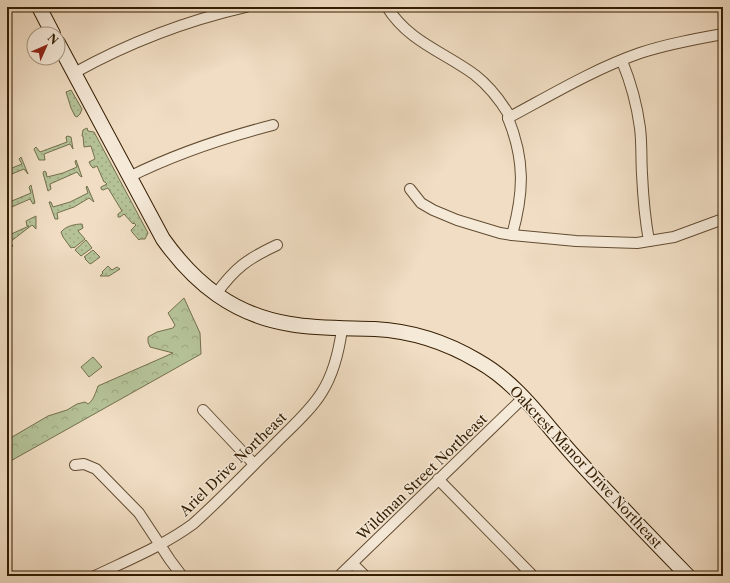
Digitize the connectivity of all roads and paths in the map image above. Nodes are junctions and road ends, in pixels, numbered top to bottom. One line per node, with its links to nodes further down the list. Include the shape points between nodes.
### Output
1 (39, 7): 4 (street)
2 (246, 7): 8 (street, via 149,37)
3 (387, 7): 9 (street, via 401,25 416,38 483,82 501,102 509,115)
4 (49, 26)
5 (723, 34): 7 (street, via 673,44)
6 (66, 58): 8 (street, Oakcrest Manor Drive Northeast)
7 (622, 61): 9 (street); 15 (street, via 632,89 640,130 644,207)
8 (74, 73): 11 (street, Oakcrest Manor Drive Northeast)
9 (508, 118): 14 (street, via 517,143 522,170 521,197)
10 (272, 125): 11 (street, via 206,144)
11 (129, 177): 17 (street, Oakcrest Manor Drive Northeast, via 173,254)
12 (410, 190): 14 (street, via 421,203 432,210 457,220)
13 (723, 219): 15 (street, via 674,237)
14 (512, 235): 15 (street, via 615,243)
15 (649, 241)
16 (277, 245): 17 (street, via 246,261)
17 (216, 294): 18 (street, Oakcrest Manor Drive Northeast, via 240,308 274,321)
18 (342, 329): 19 (street, Oakcrest Manor Drive Northeast, via 383,330 432,339 479,361); 21 (street, Ariel Drive Northeast, via 332,373 322,392 310,408)
19 (524, 397): 23 (street, Wildman Street Northeast); 31 (street, Oakcrest Manor Drive Northeast, via 599,484)
20 (202, 410): 21 (street)
21 (254, 464): 24 (street, Ariel Drive Northeast, via 192,524)
22 (75, 465): 24 (street, via 84,464 96,469 139,513)
23 (438, 479): 25 (street, Wildman Street Northeast); 30 (street)
24 (160, 545): 26 (street, Ariel Drive Northeast); 27 (street)
25 (353, 564): 28 (street, Wildman Street Northeast); 29 (street)
26 (95, 576)
27 (182, 576)
28 (340, 576)
29 (365, 576)
30 (533, 576)
31 (688, 576)

